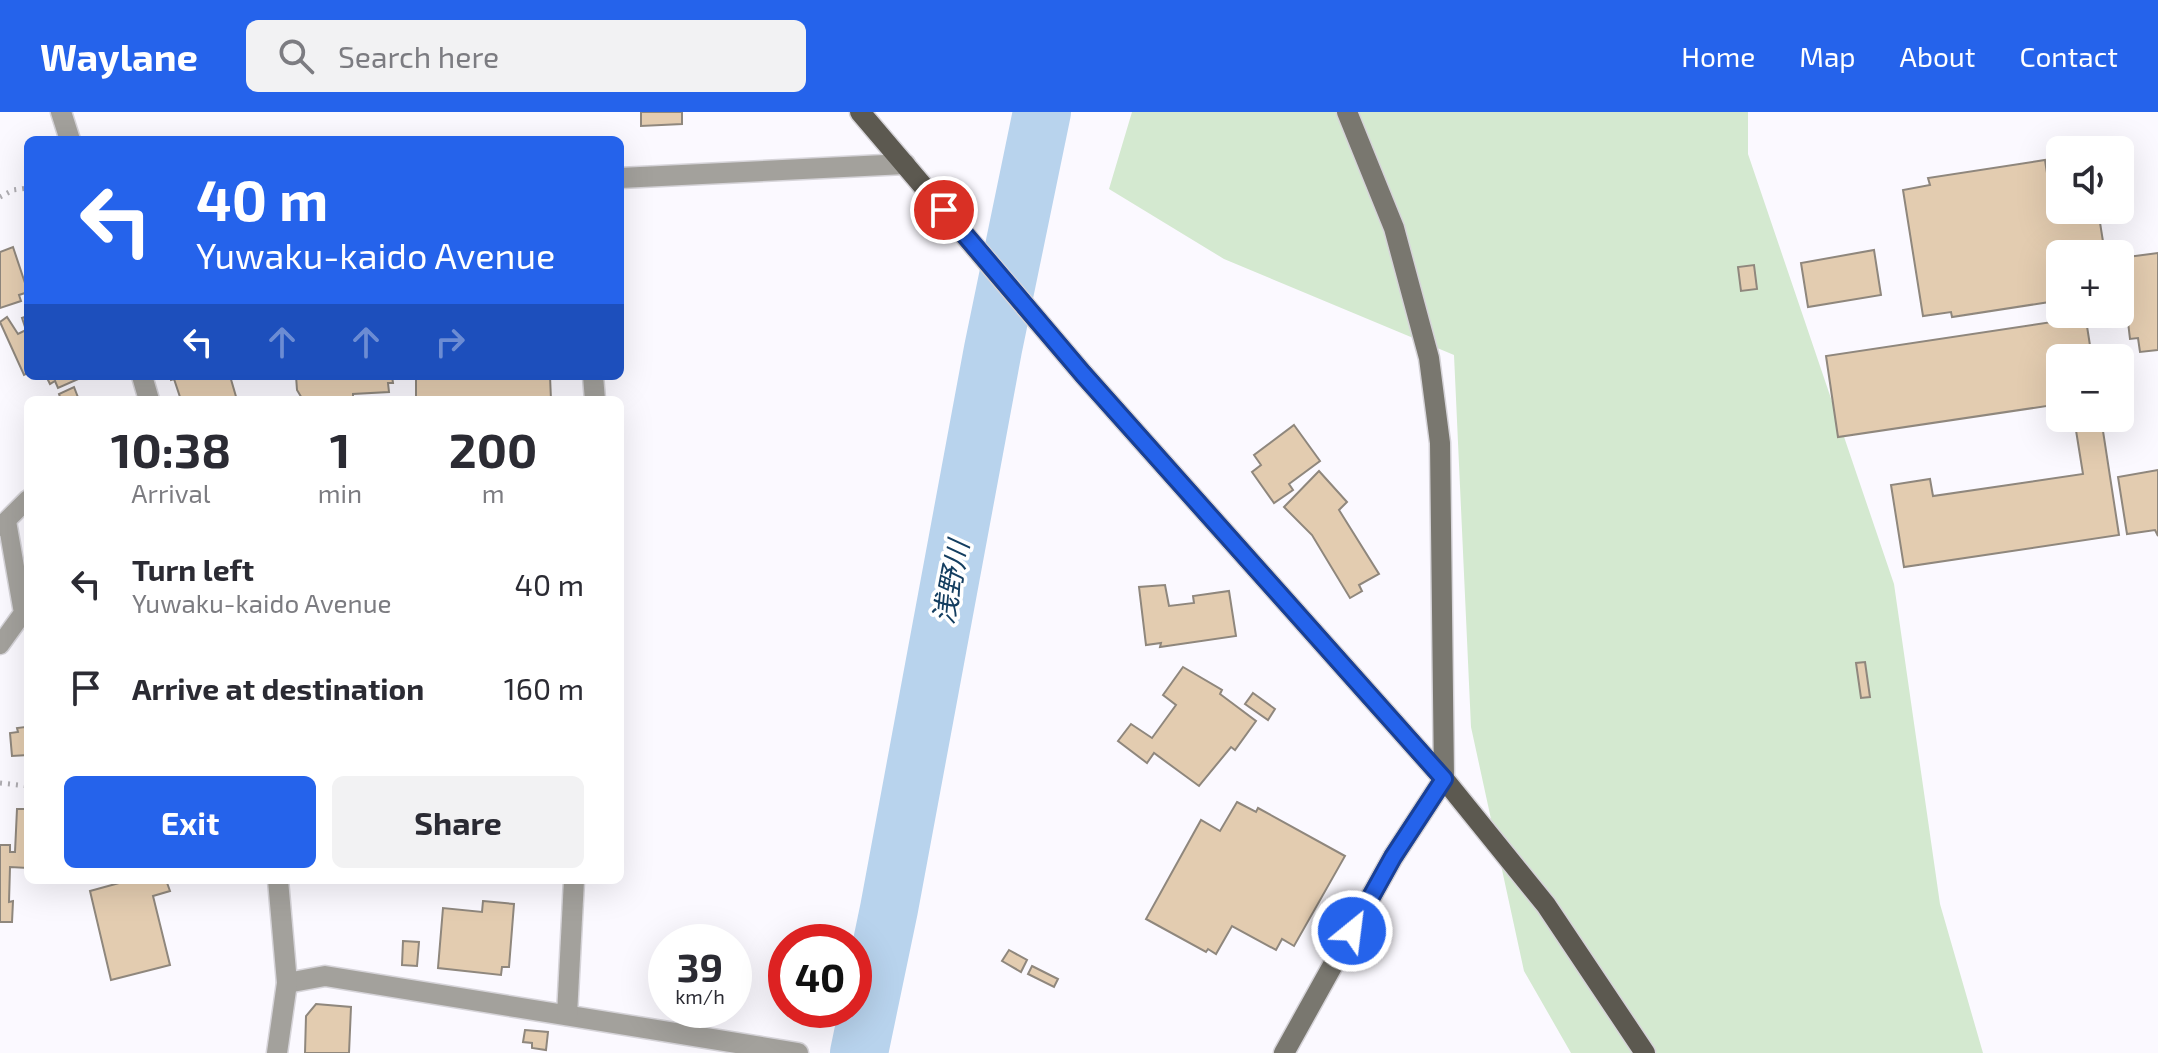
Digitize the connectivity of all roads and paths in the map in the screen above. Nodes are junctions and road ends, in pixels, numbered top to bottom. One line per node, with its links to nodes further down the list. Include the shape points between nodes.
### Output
1 (61, 112): 4 (street)
2 (860, 112): 5 (main road)
3 (1347, 112): 12 (street, via 1394,228 1429,358 1440,443)
4 (69, 136)
5 (905, 164): 6 (street); 12 (main road, via 1083,374)
6 (624, 178)
7 (24, 189): 8 (path)
8 (0, 197)
9 (24, 503): 10 (lane)
10 (3, 524): 11 (lane, via 23,613)
11 (0, 645)
12 (1444, 779): 21 (street, via 1393,857); 22 (main road, via 1546,905)
13 (0, 783): 14 (path)
14 (24, 786)
15 (278, 884): 17 (street)
16 (574, 884): 18 (street)
17 (287, 983): 18 (street, via 325,976); 19 (street)
18 (567, 1015): 20 (street)
19 (277, 1053)
20 (798, 1053)
21 (1284, 1053)
22 (1645, 1053)

